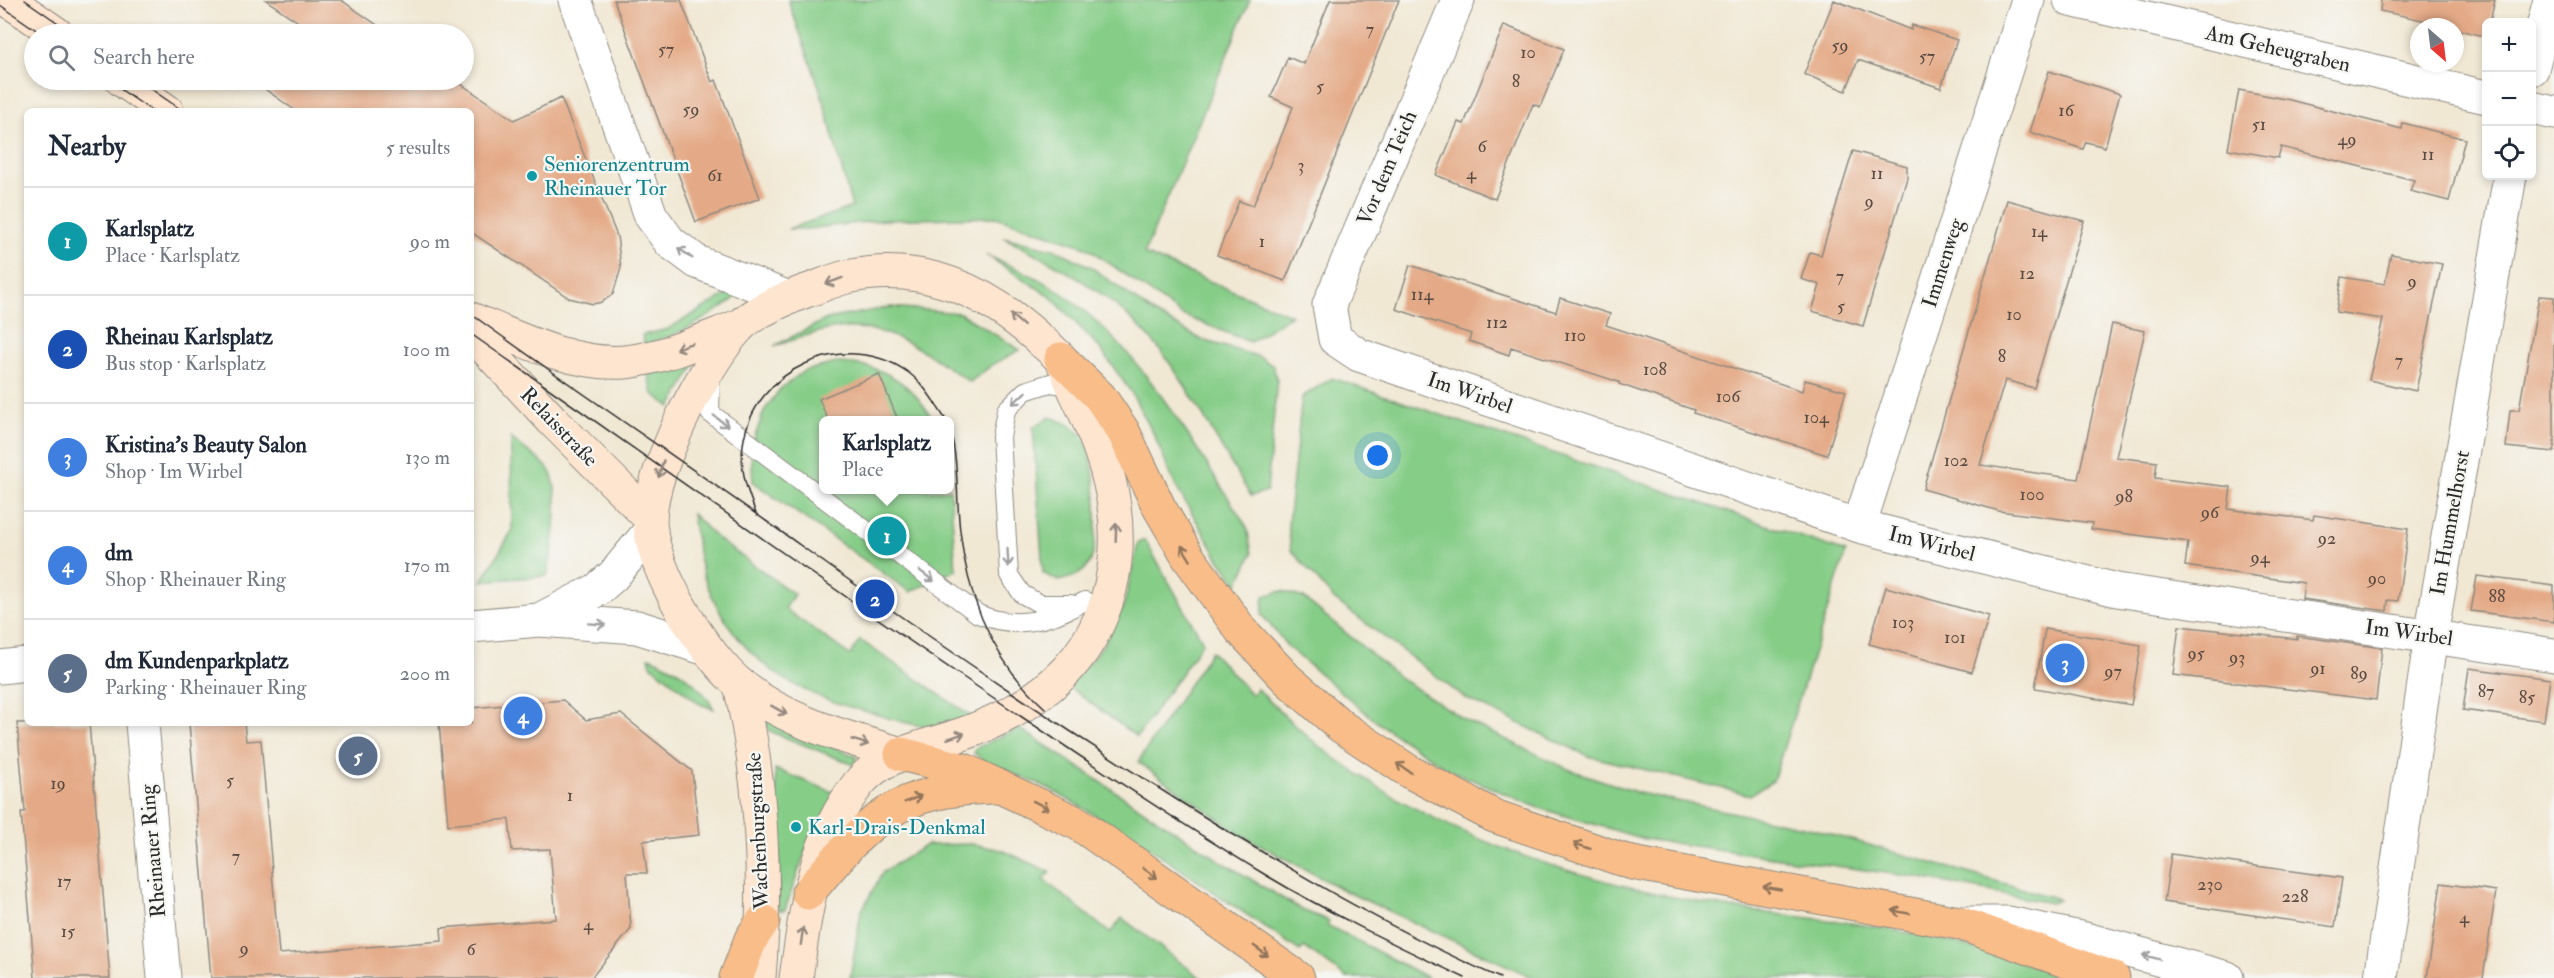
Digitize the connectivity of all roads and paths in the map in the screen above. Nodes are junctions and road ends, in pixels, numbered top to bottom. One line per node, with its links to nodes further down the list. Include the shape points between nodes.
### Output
1 (8, 0): 7 (main road)
2 (575, 0): 15 (street, one-way to 2, via 697,262 670,242 651,216)
3 (1458, 0): 19 (street, Vor dem Teich, via 1329,305)
4 (2028, 0): 23 (street, Immenweg)
5 (2070, 0): 10 (street, Am Geheugraben)
6 (2550, 0): 8 (street)
7 (43, 24)
8 (2536, 54)
9 (137, 90): 11 (main road)
10 (2482, 96)
11 (163, 108)
12 (2536, 109): 13 (street)
13 (2554, 113)
14 (2509, 180): 27 (street, Im Hummelhorst)
15 (789, 297): 17 (main road); 21 (main road, one-way to 15, via 1010,313 951,282 896,272 846,277)
16 (474, 320): 17 (main road, one-way to 16, via 654,357 624,362 595,361 561,352)
17 (739, 326): 20 (main road)
18 (474, 336): 22 (main road, Relaisstraße)
19 (1335, 339): 23 (street, Im Wirbel, via 1359,355)
20 (711, 368): 22 (main road, one-way to 22, via 690,400 666,452); 24 (lane, one-way to 24, via 710,413 978,614 999,623 1032,621 1061,615)
21 (1067, 372): 24 (main road, Wachenburgstraße, one-way to 21, via 1115,556 1117,522 1100,444); 24 (lane, one-way to 24, via 1050,383 1025,391 1006,410 1002,437 1009,575 1022,594 1040,604 1062,606); 38 (highway, one-way to 21, via 1632,863 1494,816 1410,772 1342,727 1287,679 1241,630 1171,527 1123,431 1100,397)
22 (651, 524): 25 (street, via 613,576 597,590); 28 (main road, via 658,559)
23 (1859, 526): 27 (street, Im Wirbel, via 2116,590)
24 (1097, 596): 34 (main road, Wachenburgstraße, one-way to 24, via 985,727 1034,699 1082,652 1103,616)
25 (539, 620): 26 (street); 28 (street, one-way to 28, via 637,627)
26 (474, 626)
27 (2431, 636): 29 (street, Im Wirbel); 46 (street, Im Hummelhorst)
28 (707, 649): 32 (main road)
29 (2554, 655)
30 (24, 664): 31 (street)
31 (0, 667)
32 (740, 685): 34 (main road, one-way to 34, via 778,710 820,729); 37 (main road, Wachenburgstraße, via 752,738 760,804)
33 (142, 726): 39 (street, Rheinauer Ring)
34 (901, 754): 35 (highway, via 964,770); 36 (main road, Wachenburgstraße, via 876,767 860,782 825,839)
35 (1003, 787): 36 (highway, one-way to 35, via 872,822 899,805 952,790); 43 (highway, one-way to 43, via 1090,832)
36 (808, 893): 42 (main road, Wachenburgstraße, one-way to 36)
37 (764, 921): 40 (highway, via 751,939); 41 (main road, Wachenburgstraße)
38 (1959, 923): 44 (highway); 45 (street, one-way to 38, via 2085,939 2008,923)
39 (164, 978)
40 (736, 978)
41 (759, 978)
42 (796, 978)
43 (1298, 978)
44 (2113, 978)
45 (2228, 978)
46 (2381, 978)

